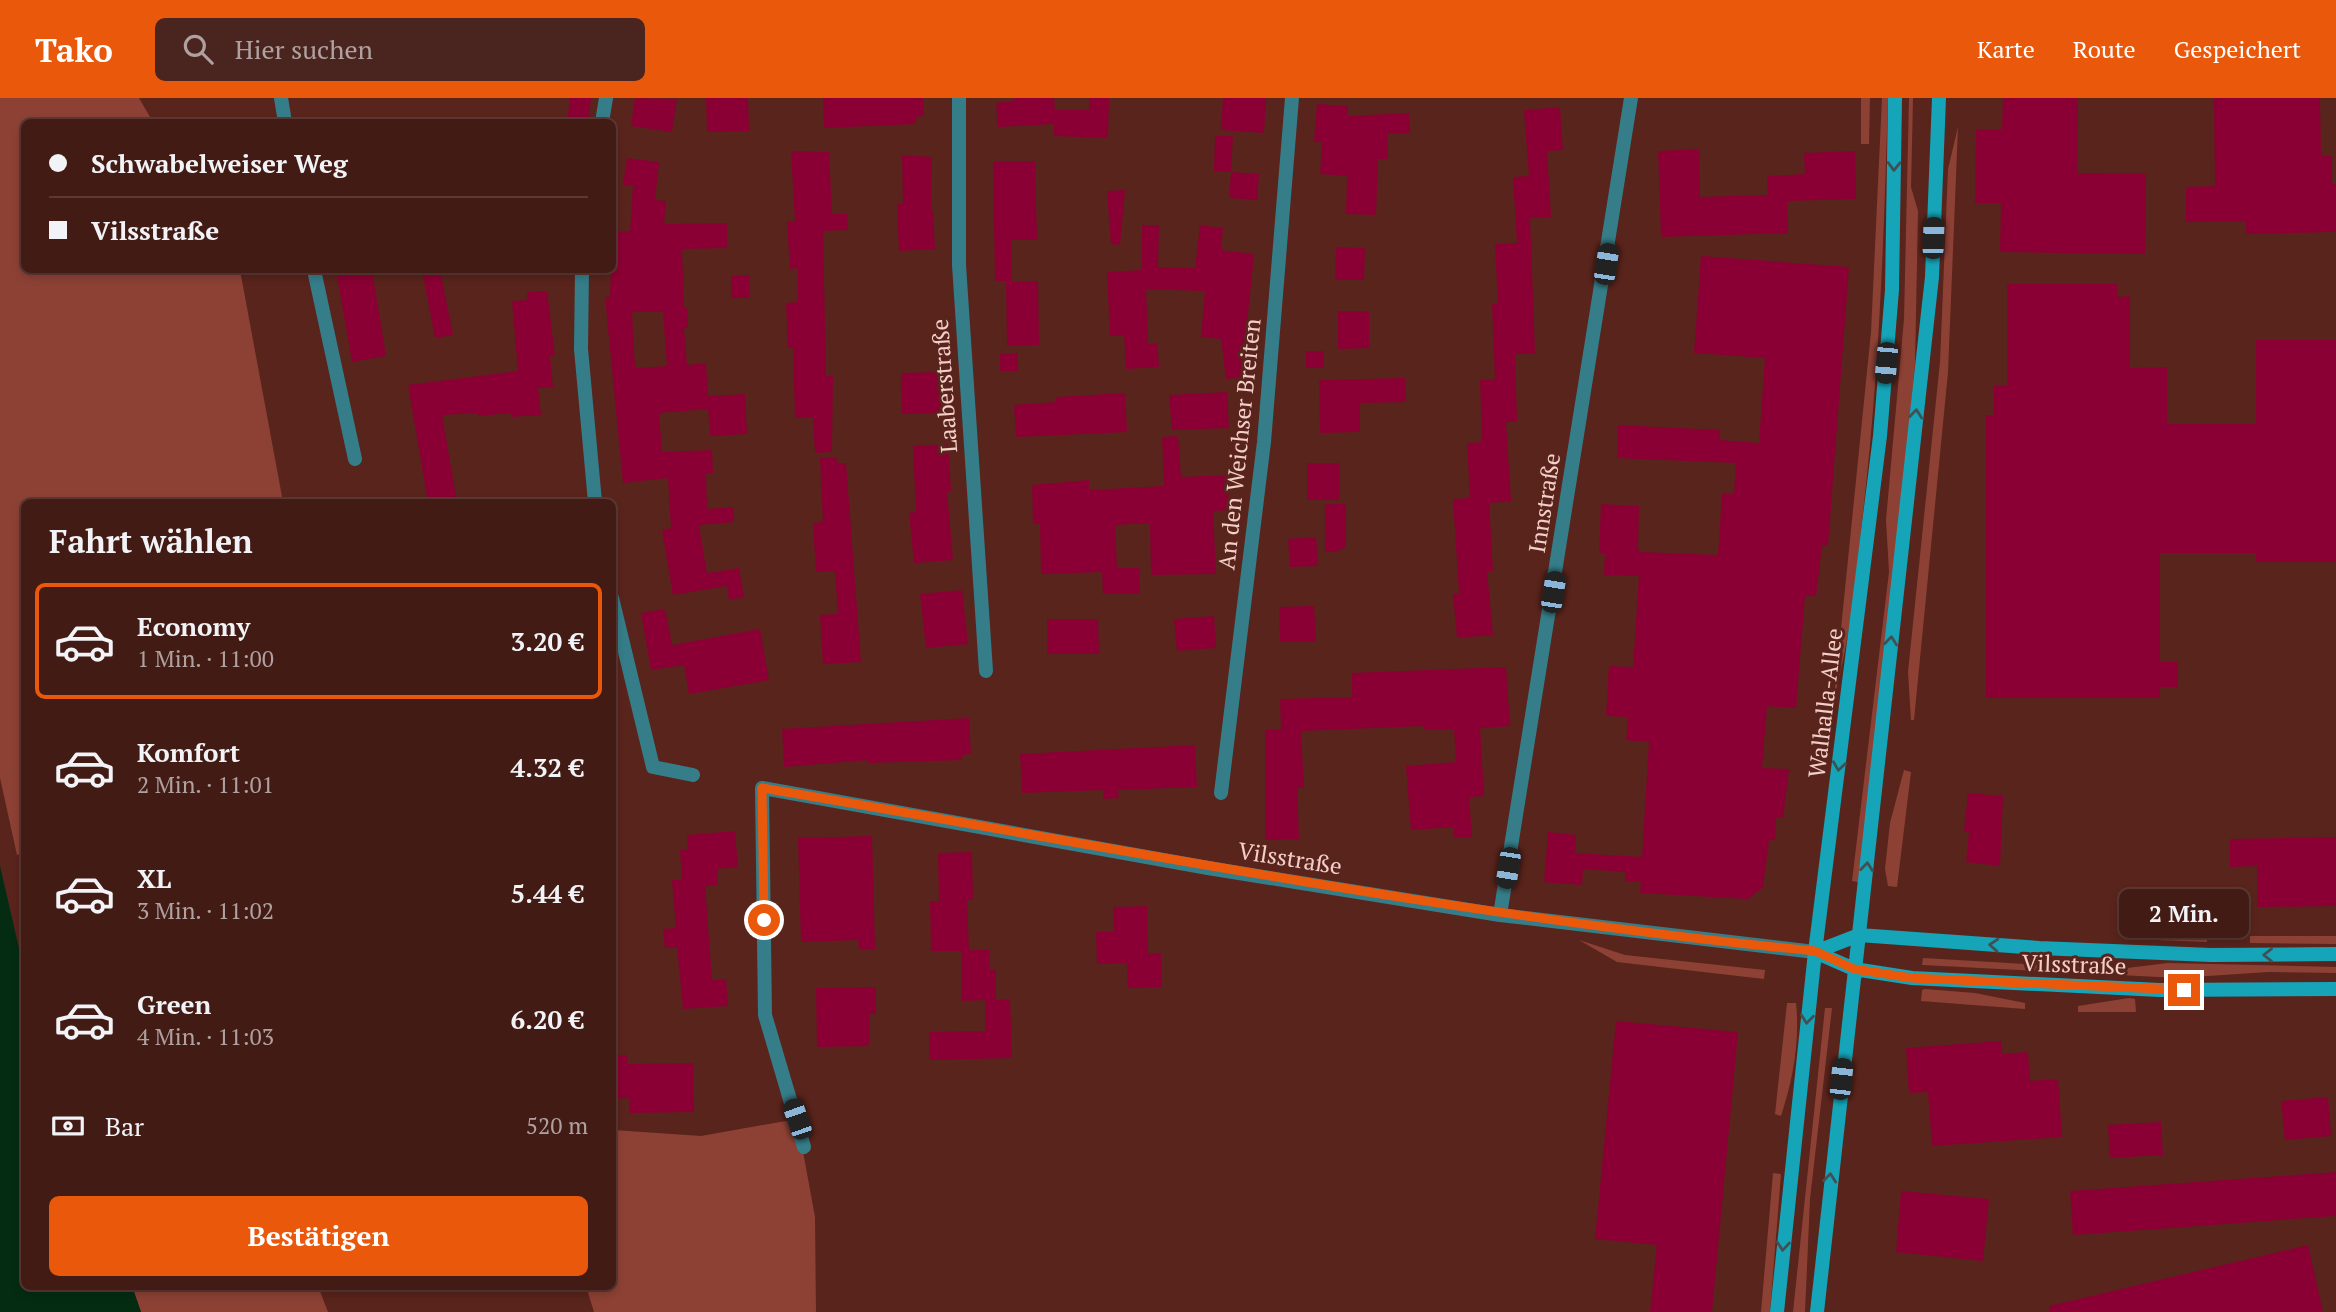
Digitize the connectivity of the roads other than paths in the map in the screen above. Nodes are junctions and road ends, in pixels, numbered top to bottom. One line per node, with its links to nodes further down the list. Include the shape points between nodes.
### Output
1 (281, 98): 8 (street)
2 (606, 98): 9 (street)
3 (959, 98): 15 (street, Laaberstraße, via 959,265)
4 (1292, 98): 17 (street, An den Weichser Breiten, via 1264,442)
5 (1631, 98): 18 (street, Innstraße)
6 (1895, 98): 20 (main road, Walhalla-Allee, one-way to 20, via 1892,290 1880,436)
7 (1939, 98): 19 (main road, one-way to 7, via 1932,277)
8 (284, 119)
9 (602, 119)
10 (315, 273): 12 (street)
11 (582, 273): 13 (street, via 581,349)
12 (355, 459)
13 (595, 499)
14 (616, 614): 16 (street, via 653,767)
15 (986, 671)
16 (693, 775)
17 (1221, 793)
18 (1500, 915): 20 (street, Vilsstraße); 24 (street, Vilsstraße, via 762,788 765,1014)
19 (1858, 934): 20 (main road, Vilsstraße); 21 (main road, Vilsstraße, one-way to 19, via 2211,955); 22 (main road)
20 (1815, 951): 22 (main road, Vilsstraße); 25 (main road, Walhalla-Allee, one-way to 25)
21 (2336, 954)
22 (1854, 969): 23 (main road, Vilsstraße, via 1912,978 2038,986); 26 (main road, one-way to 22)
23 (2336, 989)
24 (804, 1147)
25 (1777, 1312)
26 (1817, 1312)

